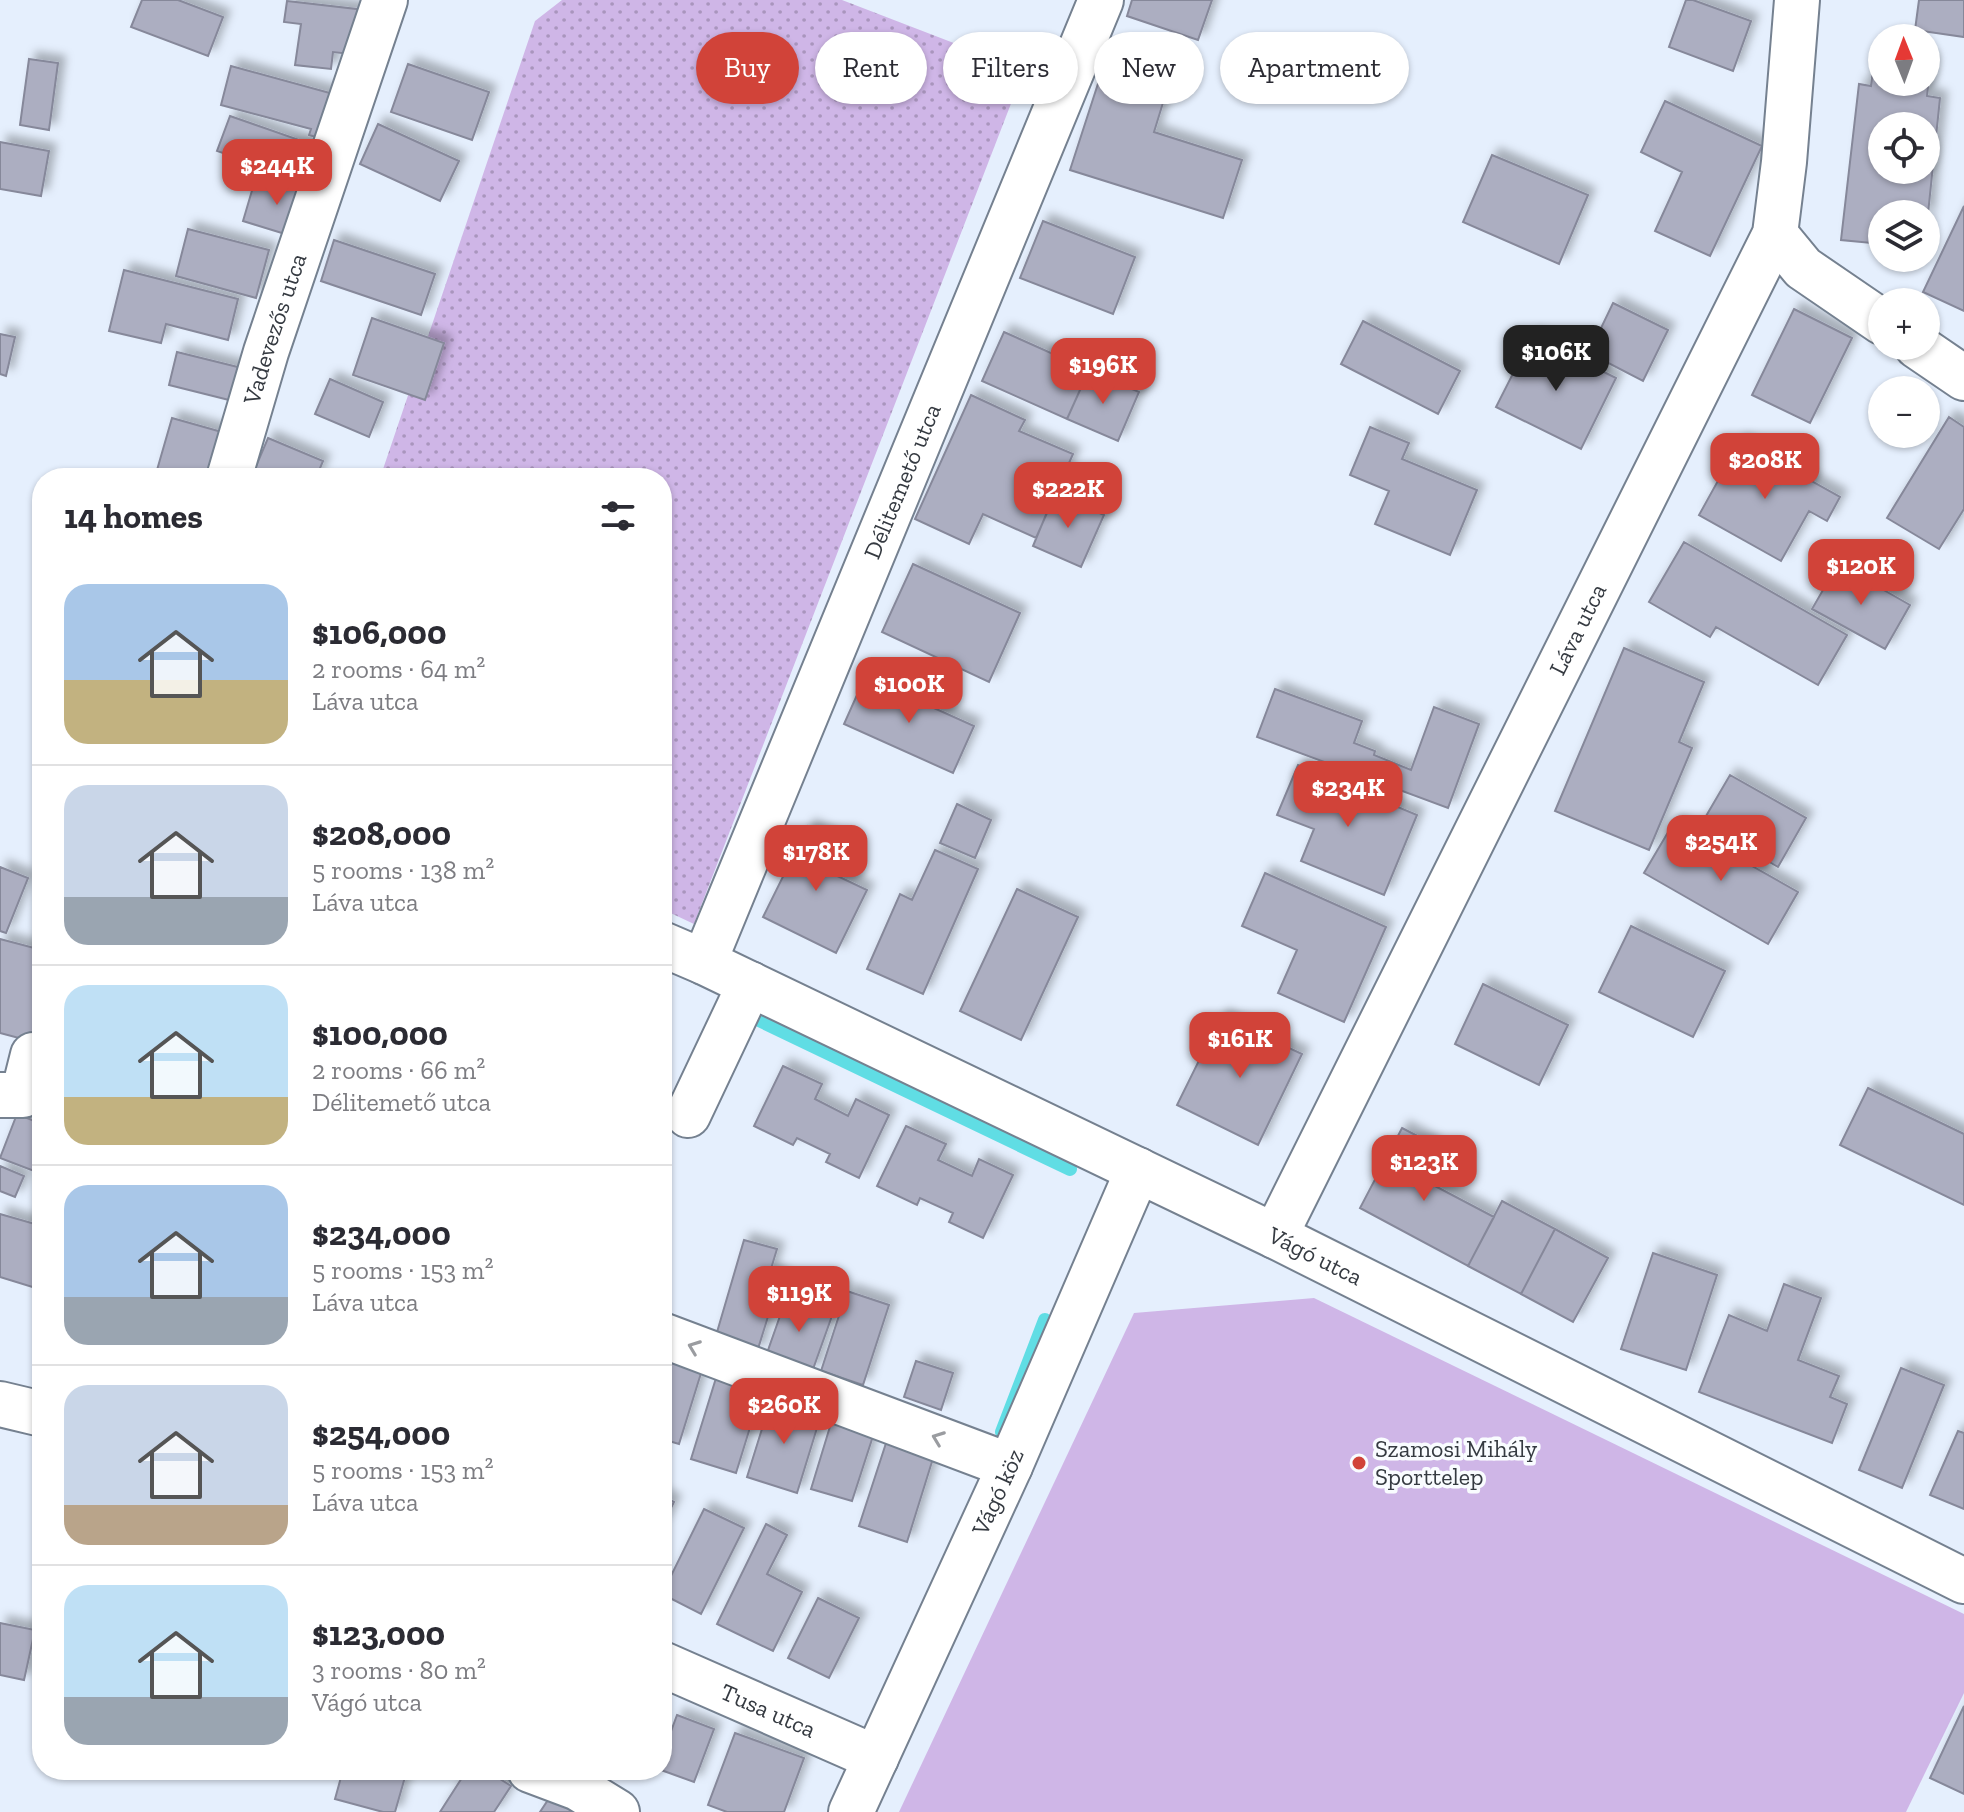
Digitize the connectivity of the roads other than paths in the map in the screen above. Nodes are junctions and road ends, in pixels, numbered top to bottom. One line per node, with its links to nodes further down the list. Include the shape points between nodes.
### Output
1 (385, 0): 8 (street, Vadevezős utca)
2 (1101, 0): 10 (street, Délitemető utca)
3 (1797, 0): 4 (street, Láva utca)
4 (1775, 234): 5 (street, via 1803,268); 14 (street, Láva utca)
5 (1868, 312)
6 (1938, 360): 7 (street)
7 (1964, 378)
8 (232, 468)
9 (672, 948): 10 (street, Vágó utca)
10 (704, 962): 11 (street, Vágó utca)
11 (750, 984): 12 (street); 13 (street, Vágó utca)
12 (688, 1115)
13 (1138, 1170): 14 (street, Vágó utca); 18 (street, Vágó köz)
14 (1275, 1236): 19 (street, Vágó utca)
15 (672, 1339): 18 (street, one-way to 15)
16 (0, 1404): 17 (street)
17 (32, 1412)
18 (1010, 1466): 21 (street, Vágó köz)
19 (1964, 1581)
20 (672, 1668): 21 (street, Tusa utca)
21 (876, 1758): 24 (street, Vágó köz)
22 (557, 1780): 23 (street)
23 (617, 1812)
24 (851, 1812)

